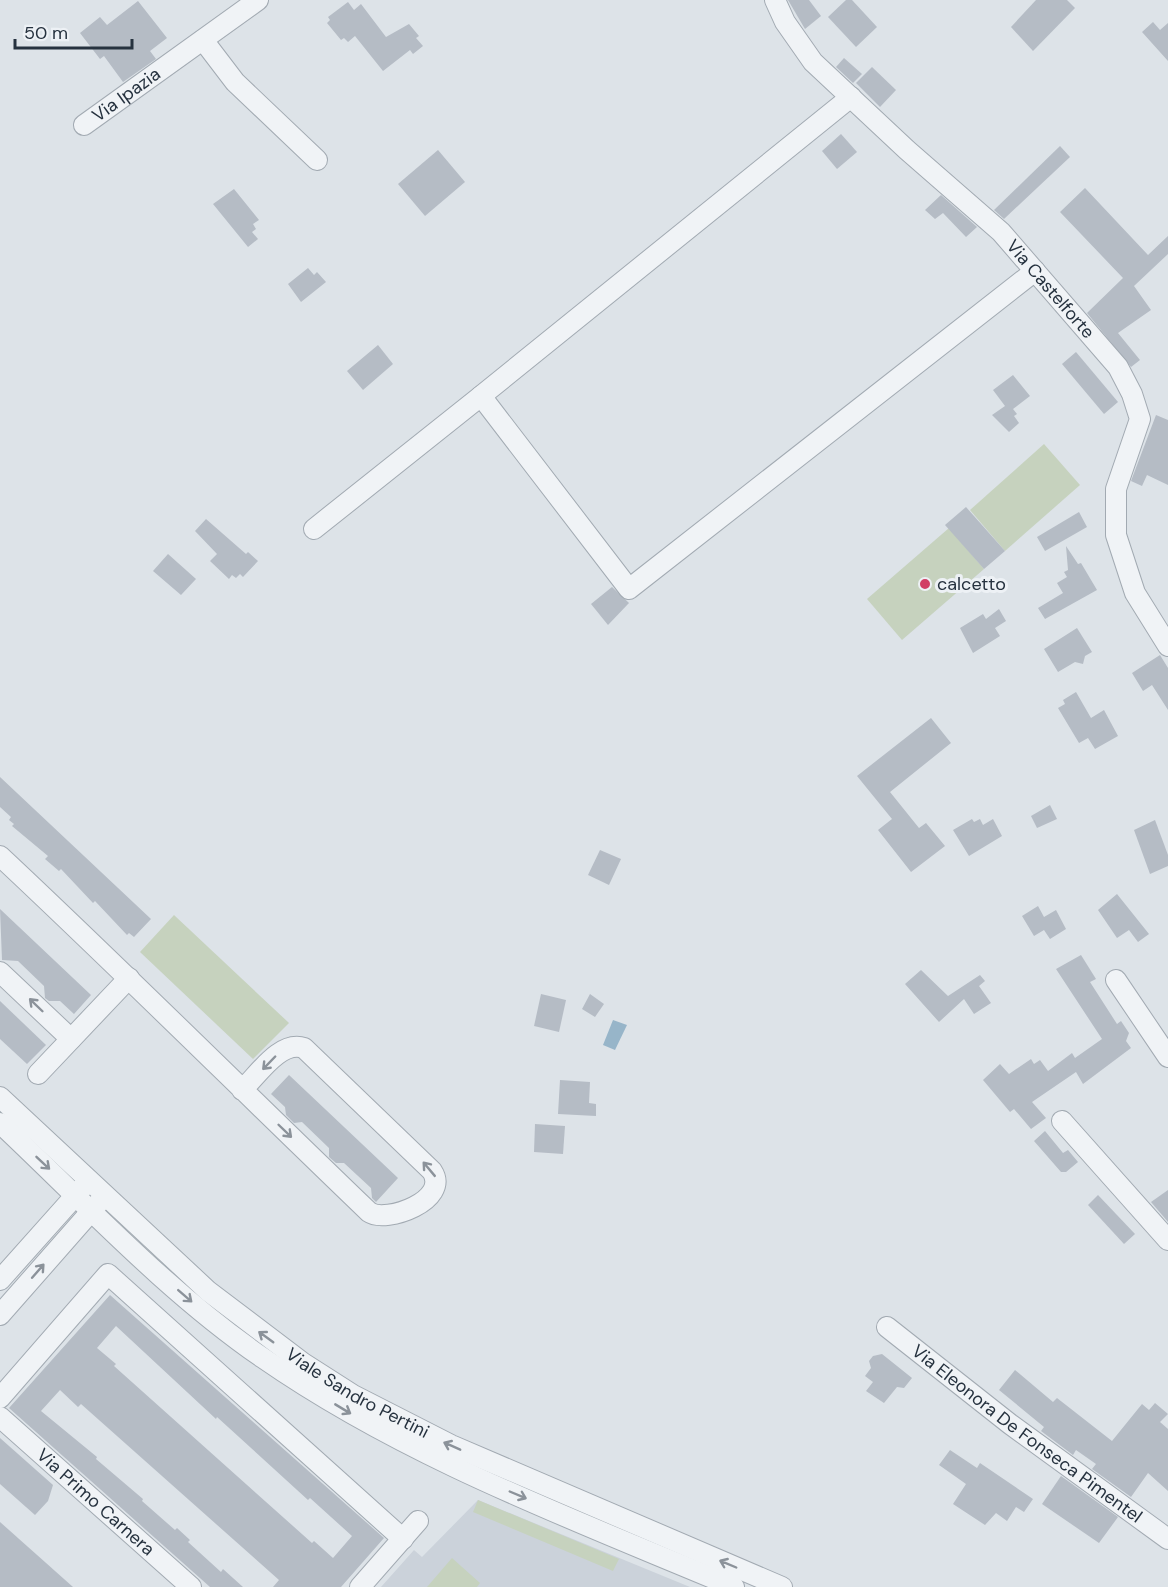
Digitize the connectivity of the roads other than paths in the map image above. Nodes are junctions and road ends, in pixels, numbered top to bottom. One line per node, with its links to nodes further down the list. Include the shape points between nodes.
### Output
1 (258, 0): 3 (street, Via Ipazia)
2 (775, 0): 4 (street, Via Castelforte, via 813,62)
3 (203, 40): 5 (street, Via Ipazia); 6 (street, via 235,82)
4 (851, 97): 7 (street, Via Castelforte, via 1001,232); 8 (street)
5 (84, 125)
6 (317, 160)
7 (1035, 271): 8 (street, via 629,589); 10 (street, Via Castelforte, via 1118,367 1132,394 1140,419 1116,489 1116,535 1135,593)
8 (481, 396): 9 (street)
9 (314, 529)
10 (1168, 646)
11 (0, 856): 13 (street)
12 (0, 972): 15 (street, one-way to 12)
13 (129, 978): 15 (street); 18 (street)
14 (1116, 980): 16 (street)
15 (71, 1039): 17 (street)
16 (1168, 1056)
17 (38, 1074)
18 (243, 1090): 18 (street, one-way to 18, via 375,1216 388,1216 424,1201 433,1193 436,1180 432,1171 304,1048 296,1046 281,1051)
19 (0, 1097): 22 (street, Viale Sandro Pertini)
20 (1062, 1121): 24 (street)
21 (0, 1123): 22 (street, Viale Sandro Pertini, one-way to 22)
22 (83, 1188): 23 (street, Viale Sandro Pertini); 25 (street)
23 (99, 1202): 26 (street, one-way to 23); 35 (street, Viale Sandro Pertini, one-way to 35, via 184,1296 222,1328 307,1387 367,1423 489,1483); 36 (street, Viale Sandro Pertini, one-way to 23, via 451,1445 353,1395 294,1357)
24 (1168, 1240)
25 (0, 1280)
26 (0, 1315)
27 (887, 1327): 32 (street, Via Eleonora De Fonseca Pimentel, via 1010,1424)
28 (0, 1398): 31 (street, via 108,1274)
29 (0, 1417): 33 (street, Via Primo Carnera)
30 (418, 1521): 31 (street)
31 (403, 1539): 34 (street)
32 (1168, 1539)
33 (191, 1587)
34 (360, 1587)
35 (734, 1587)
36 (782, 1587)

